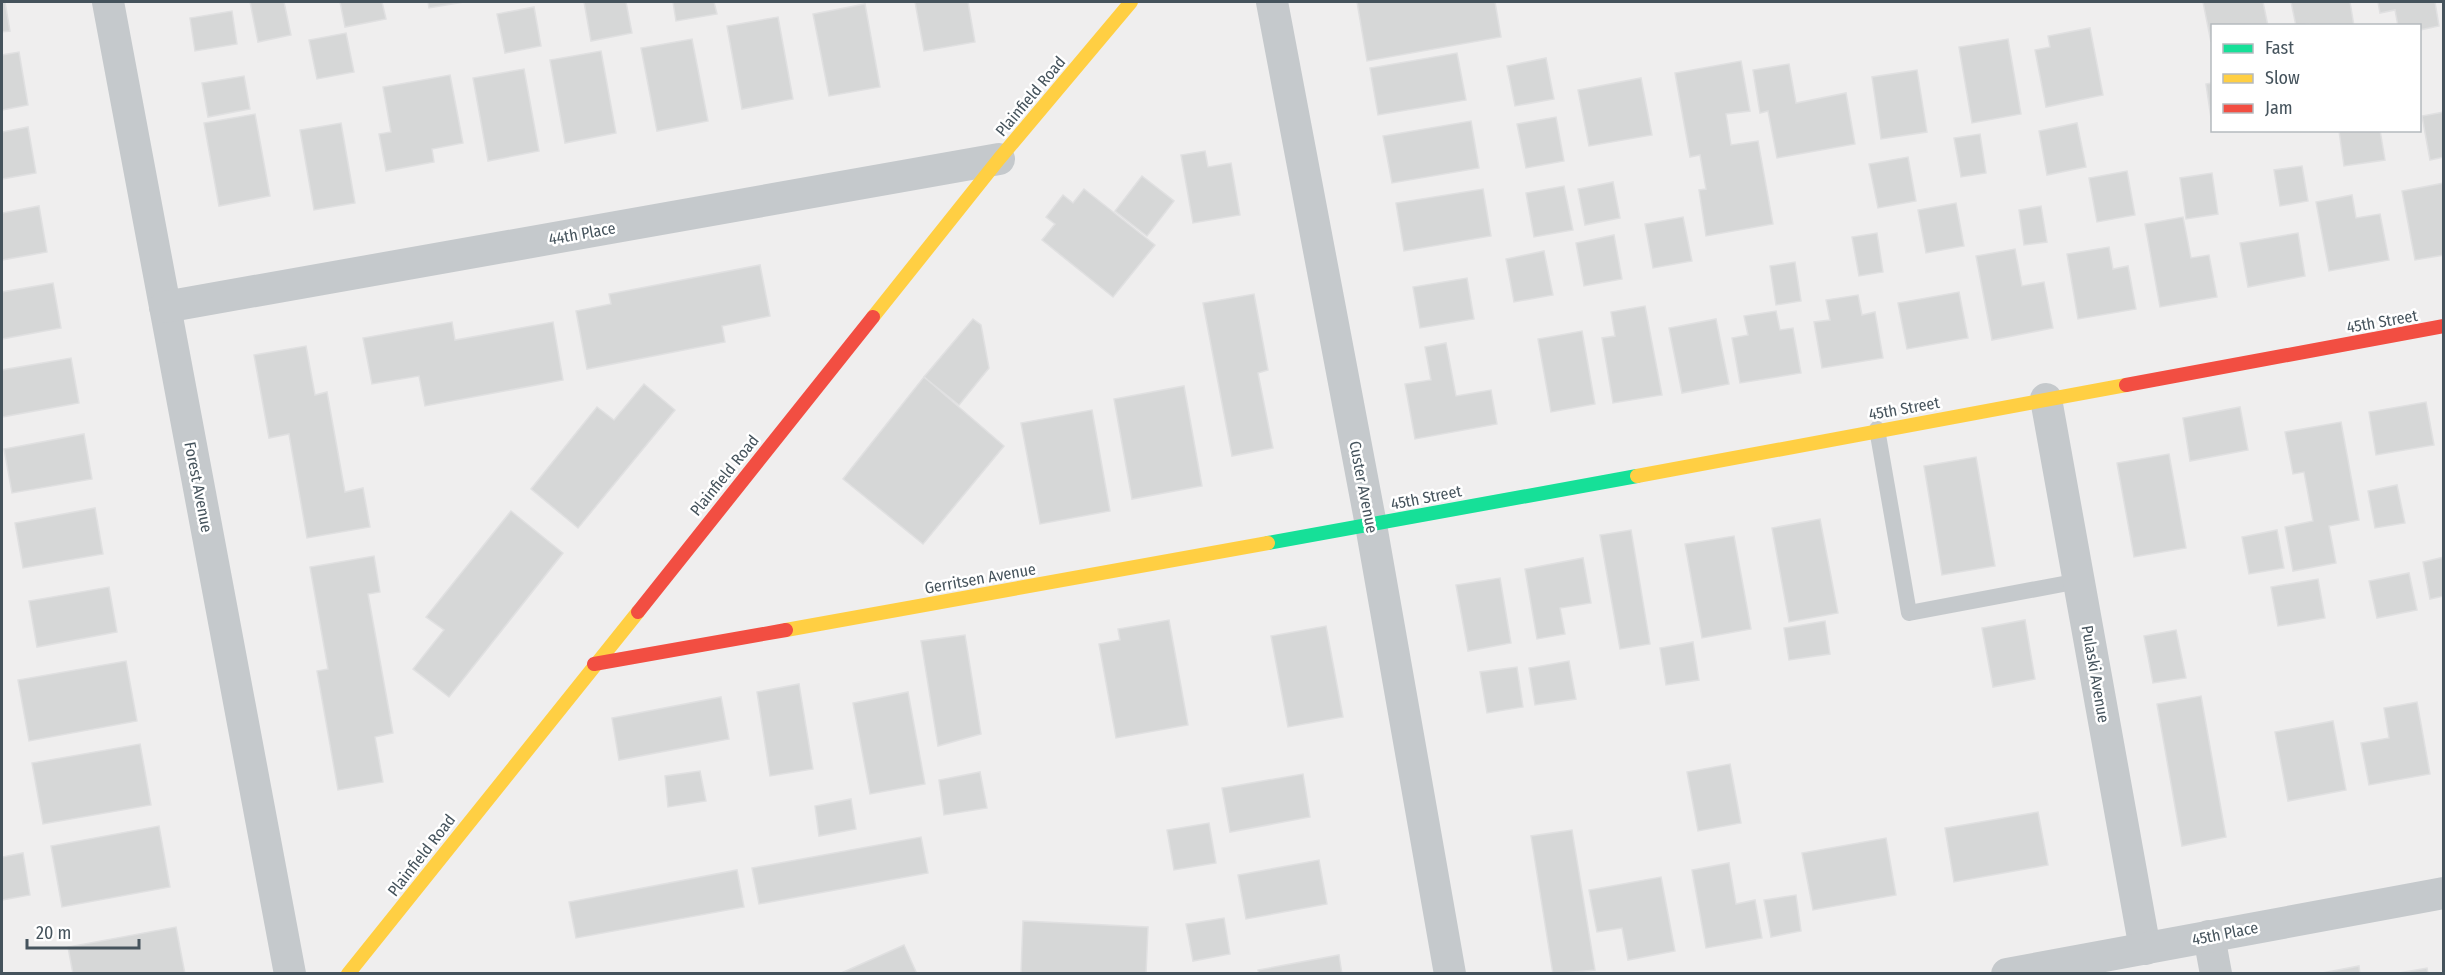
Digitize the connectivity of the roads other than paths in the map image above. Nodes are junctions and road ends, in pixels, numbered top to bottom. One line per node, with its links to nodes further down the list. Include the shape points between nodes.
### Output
1 (108, 2): 5 (street, Forest Avenue)
2 (1131, 2): 4 (street, Plainfield Road)
3 (1272, 2): 9 (street, Custer Avenue)
4 (999, 159): 5 (street, 44th Place); 11 (street, Plainfield Road)
5 (165, 307): 15 (street, Forest Avenue)
6 (2444, 326): 7 (street, 45th Street)
7 (2046, 399): 8 (street, 45th Street); 10 (street, Pulaski Avenue)
8 (1877, 429): 9 (street, 45th Street); 10 (lane, via 1909,613)
9 (1371, 525): 11 (street, Gerritsen Avenue); 17 (street, Custer Avenue)
10 (2079, 581): 14 (street, Pulaski Avenue)
11 (594, 663): 16 (street, Plainfield Road)
12 (2444, 893): 13 (street, 45th Place)
13 (2209, 936): 14 (street, 45th Place); 19 (street)
14 (2145, 949): 18 (street, 45th Place)
15 (290, 974)
16 (348, 974)
17 (1450, 974)
18 (2007, 974)
19 (2216, 974)

